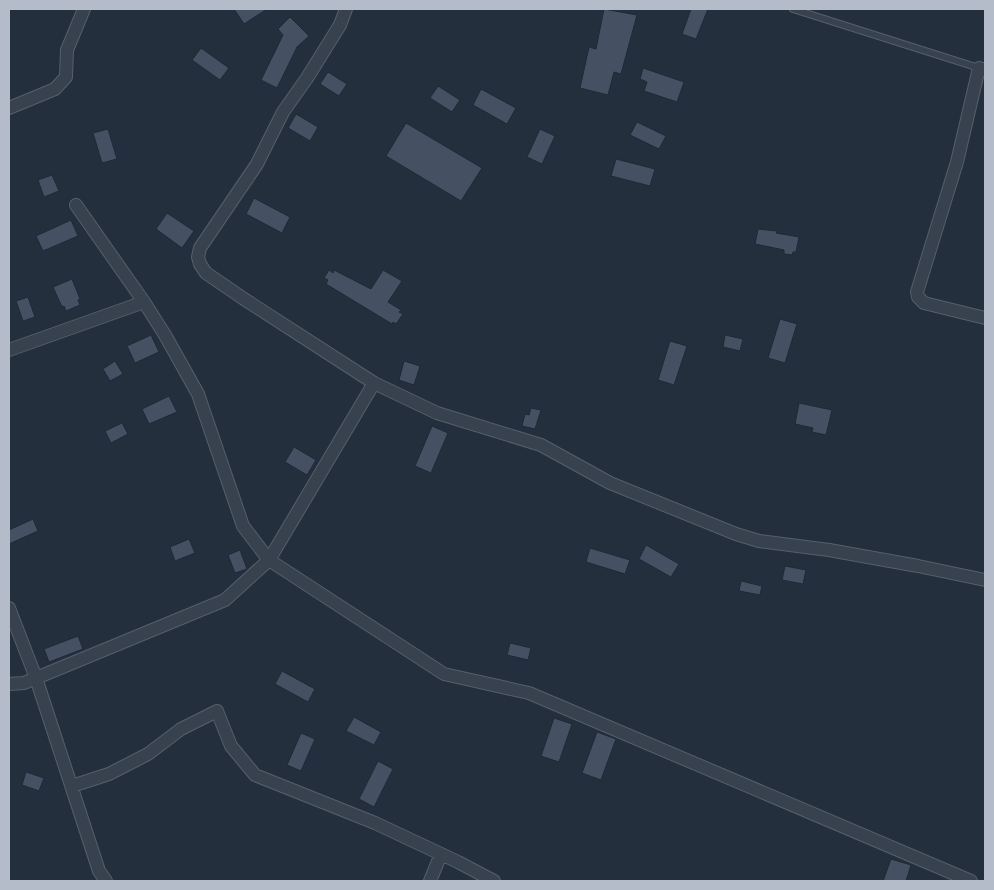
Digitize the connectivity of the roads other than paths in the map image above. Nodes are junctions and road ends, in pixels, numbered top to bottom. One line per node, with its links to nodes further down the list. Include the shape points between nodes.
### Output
1 (84, 9): 5 (street, via 67,50 66,77 55,89)
2 (346, 9): 10 (street, via 307,78 283,112 258,164 200,248 198,257 211,276)
3 (793, 9): 4 (lane)
4 (982, 69): 8 (street, via 958,162 917,292 924,303)
5 (9, 108)
6 (76, 205): 7 (street)
7 (144, 302): 9 (street); 11 (street, via 198,394 243,526)
8 (985, 318)
9 (9, 350)
10 (374, 383): 11 (street); 12 (street, via 437,413 541,445 610,483 736,534 759,541 838,552)
11 (269, 560): 14 (street, via 225,600); 21 (street, via 444,674 529,693)
12 (985, 580)
13 (9, 608): 14 (street)
14 (36, 678): 15 (street); 16 (street)
15 (9, 684)
16 (72, 786): 17 (street, via 109,774 148,754 181,729 217,711 232,746 255,775 375,823); 18 (street, via 99,871)
17 (441, 854): 19 (street); 20 (street)
18 (106, 881)
19 (430, 881)
20 (494, 881)
21 (971, 881)

